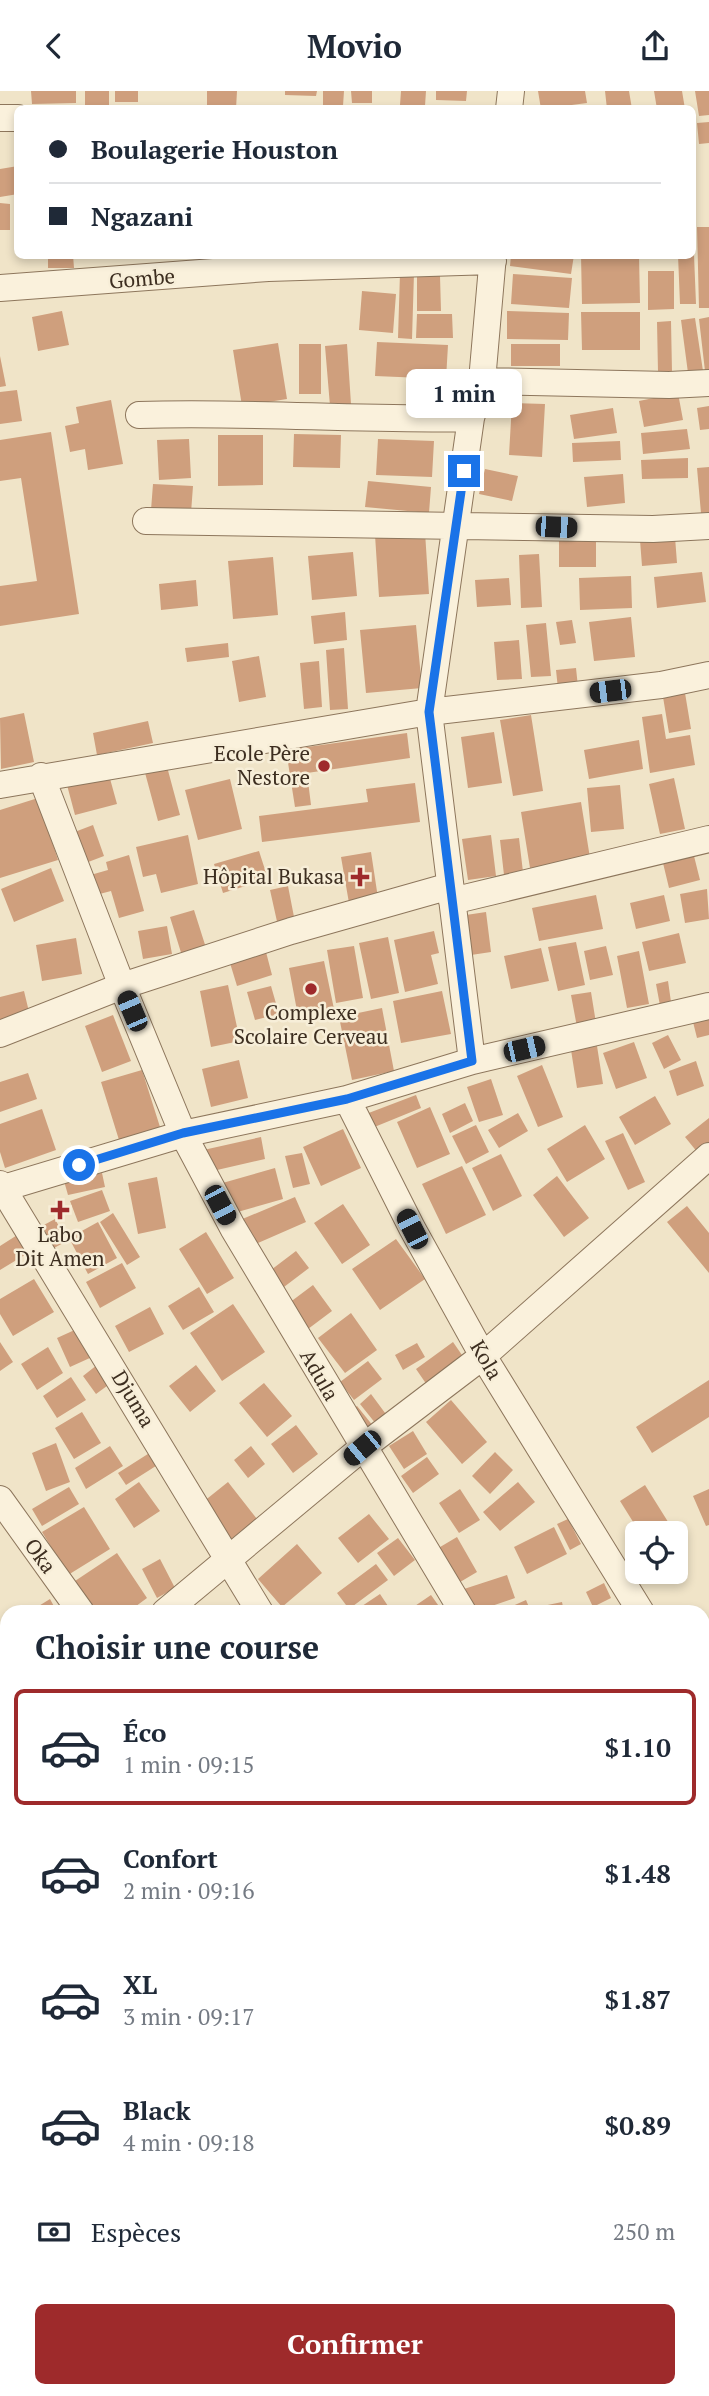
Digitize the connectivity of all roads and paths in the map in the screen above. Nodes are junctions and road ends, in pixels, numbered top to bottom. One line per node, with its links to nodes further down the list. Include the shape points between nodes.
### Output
1 (470, 259): 3 (street, Gombe)
2 (493, 259): 4 (street)
3 (0, 288)
4 (482, 381): 5 (street); 7 (street)
5 (709, 383)
6 (139, 415): 7 (street)
7 (471, 418): 9 (street)
8 (146, 521): 9 (street)
9 (456, 524): 10 (street); 12 (street)
10 (709, 526)
11 (709, 675): 12 (street, via 661,685)
12 (429, 712): 13 (street); 16 (street)
13 (41, 776): 14 (street); 17 (street, Adula)
14 (0, 785)
15 (709, 839): 16 (street)
16 (451, 893): 17 (street, via 291,931); 20 (street)
17 (122, 986): 19 (street); 22 (street, Adula)
18 (709, 1006): 20 (street)
19 (0, 1034)
20 (472, 1061): 21 (street)
21 (347, 1099): 22 (street); 25 (street, Kola)
22 (183, 1133): 24 (street); 26 (street, Adula)
23 (709, 1156): 25 (street)
24 (1, 1187): 28 (street, Djuma)
25 (483, 1356): 26 (street); 33 (street, Kola)
26 (362, 1448): 28 (street); 32 (street, Adula)
27 (0, 1499): 29 (street, Oka)
28 (228, 1559): 30 (street); 31 (street, Djuma)
29 (76, 1605)
30 (173, 1605)
31 (256, 1605)
32 (459, 1605)
33 (637, 1605)

